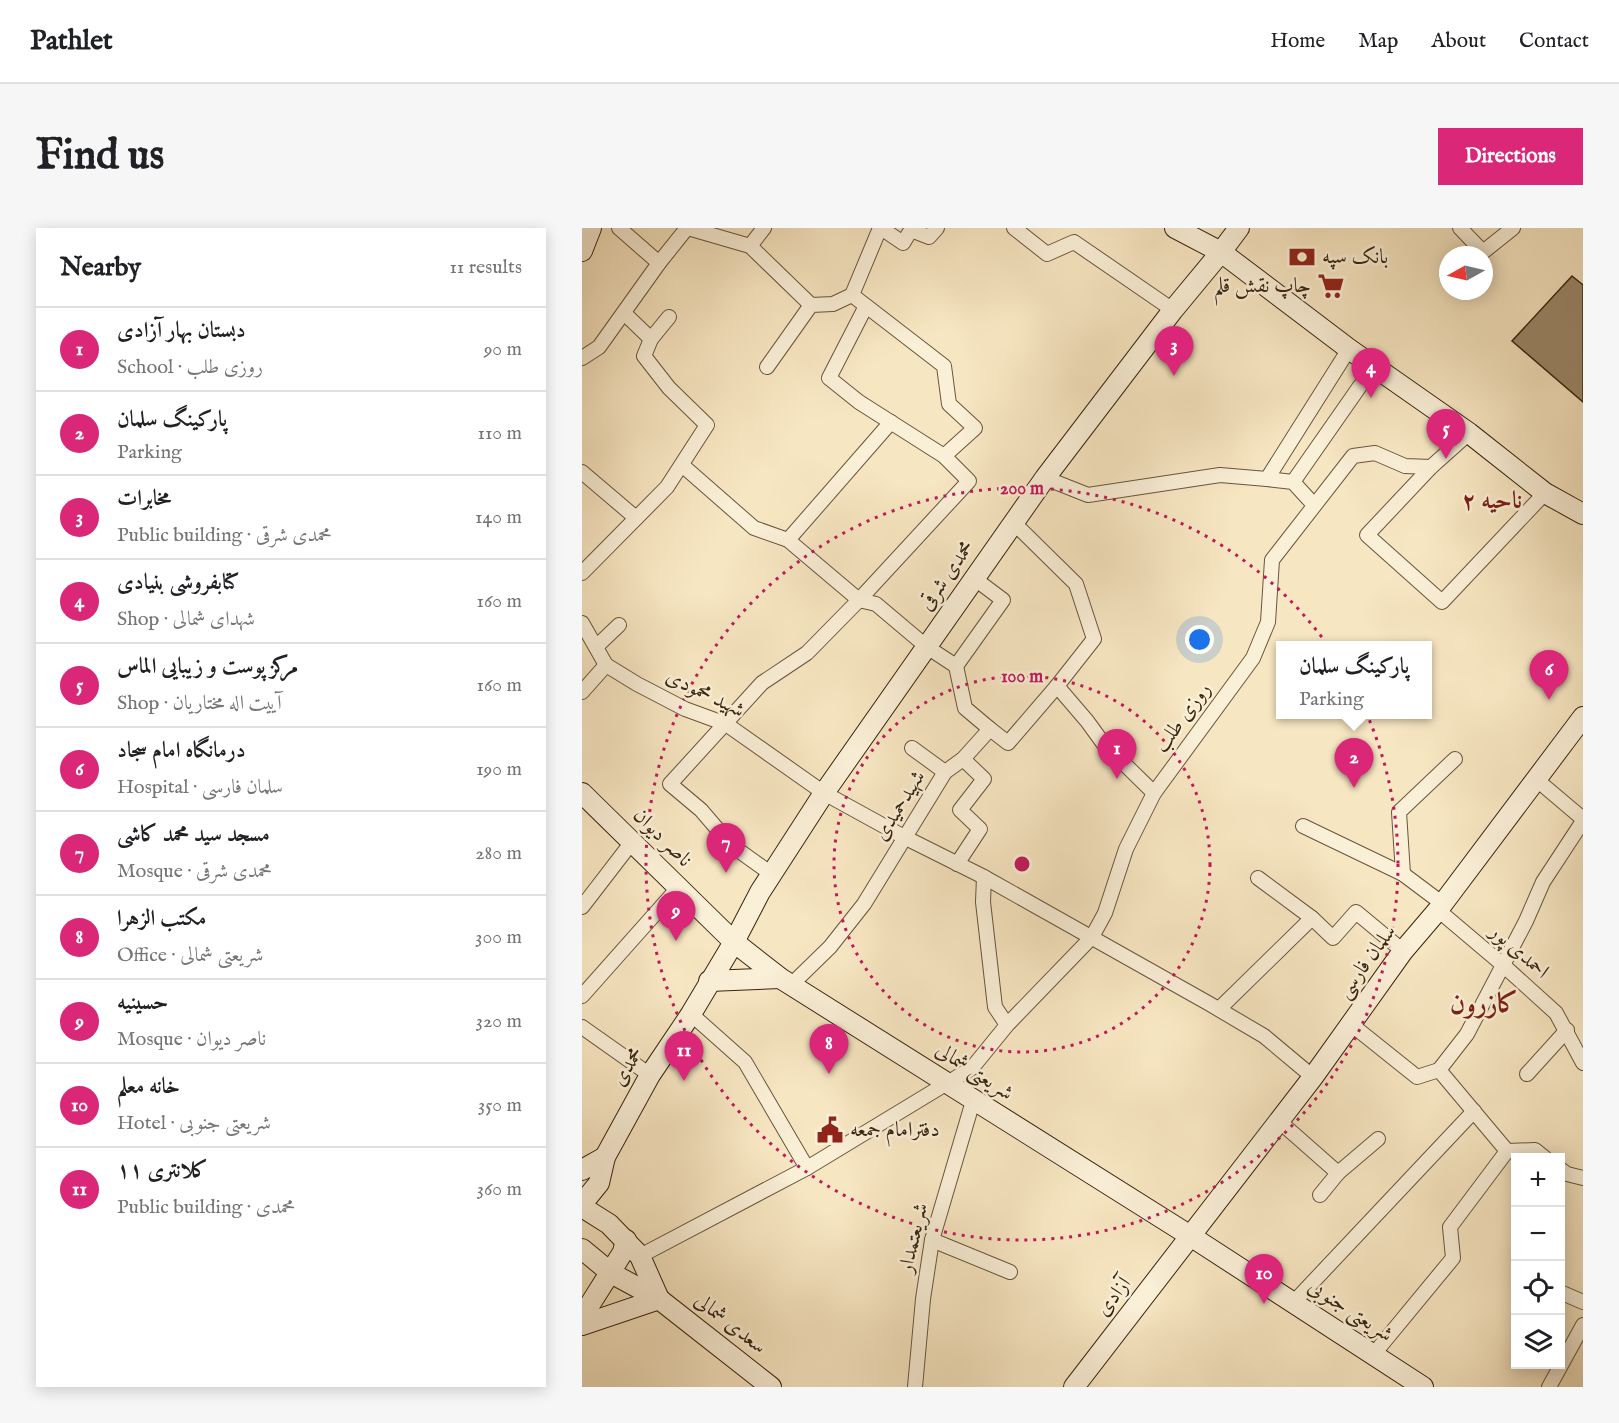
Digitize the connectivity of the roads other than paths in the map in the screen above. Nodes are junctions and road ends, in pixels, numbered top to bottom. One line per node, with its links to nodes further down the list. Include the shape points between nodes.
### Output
1 (591, 228): 13 (main road)
2 (619, 228): 15 (street)
3 (688, 228): 12 (street); 15 (street)
4 (765, 228): 12 (street)
5 (881, 228): 6 (street, via 903,243 911,230 929,237); 16 (street)
6 (937, 228)
7 (1014, 228): 19 (street, via 1047,254 1074,242)
8 (1175, 228): 14 (main road)
9 (1239, 228): 14 (main road, محمدی شرقی)
10 (1460, 228): 11 (street, via 1483,252)
11 (1513, 228)
12 (750, 246): 17 (street)
13 (582, 250)
14 (1221, 252): 19 (main road, محمدی شرقی); 23 (main road)
15 (659, 262): 20 (street)
16 (852, 295): 17 (street, via 833,304); 18 (street)
17 (811, 305): 25 (street)
18 (866, 306): 27 (street, via 829,378); 29 (street, via 944,366 949,404 975,428)
19 (1173, 310): 33 (main road, محمدی شرقی)
20 (624, 313): 22 (street); 24 (street, via 599,347)
21 (669, 316): 22 (street)
22 (651, 339): 30 (street, via 644,356 707,426)
23 (1349, 349): 28 (main road); 34 (street)
24 (582, 358)
25 (767, 367)
26 (1360, 386): 35 (street)
27 (891, 422): 29 (street); 41 (street)
28 (1469, 433): 31 (street); 36 (main road)
29 (944, 456): 44 (street, via 969,481)
30 (682, 465): 39 (street, via 667,487); 41 (street, via 754,528)
31 (1431, 467): 36 (street, via 1366,535 1442,602); 37 (street, روزی طلب, via 1405,465 1375,453 1353,456)
32 (582, 472): 39 (street)
33 (1045, 478): 34 (street, via 1088,495 1220,475); 40 (main road, محمدی شرقی)
34 (1267, 479): 35 (street)
35 (1293, 482): 37 (street)
36 (1545, 494): 38 (main road)
37 (1314, 505): 63 (street, روزی طلب, via 1272,560 1268,622 1253,658)
38 (1583, 513)
39 (636, 518): 42 (street)
40 (1014, 523): 43 (main road, محمدی شرقی); 51 (street, via 1076,584 1094,639)
41 (788, 540): 44 (street)
42 (582, 573)
43 (975, 579): 48 (main road, محمدی شرقی); 50 (street, via 1003,600)
44 (859, 600): 48 (street, via 876,604); 54 (street, via 807,654 762,683)
45 (582, 623): 47 (street)
46 (619, 625): 47 (street)
47 (597, 646): 49 (street)
48 (927, 647): 50 (street); 62 (main road, محمدی شرقی)
49 (606, 665): 52 (street); 54 (street, شهید محمودی, via 685,708)
50 (956, 666): 55 (street, via 965,708)
51 (1057, 686): 55 (street, via 1008,743); 63 (street, via 1103,743)
52 (582, 692)
53 (1583, 717): 60 (main road, سلمان فارسی)
54 (726, 724): 62 (street, شهید محمودی); 70 (street, via 670,784 701,810 731,845)
55 (990, 729): 57 (street, شهیدحمیدی)
56 (912, 748): 59 (street)
57 (963, 759): 59 (street, شهیدحمیدی); 68 (street, via 984,778 960,810 980,829)
58 (1455, 759): 69 (street, via 1399,812)
59 (945, 772): 66 (street, شهیدحمیدی)
60 (1537, 780): 64 (street); 75 (main road, سلمان فارسی)
61 (582, 793): 67 (main road, ناصر دیوان)
62 (824, 793): 66 (street, شهید محمودی); 70 (main road, محمدی شرقی)
63 (1154, 793): 77 (street, روزی طلب, via 1126,849 1105,913)
64 (1583, 820): 80 (street, via 1543,882)
65 (1303, 826): 69 (street, احمدی پور)
66 (904, 837): 68 (street, شهید محمودی); 82 (street, شهیدحمیدی, via 864,904 830,947)
67 (632, 842): 73 (main road, ناصر دیوان); 74 (street)
68 (957, 864): 71 (street, شهید محمودی)
69 (1403, 874): 75 (street, احمدی پور)
70 (772, 875): 78 (main road, محمدی شرقی)
71 (984, 877): 77 (street, شهید محمودی); 87 (street, via 983,902 996,1007)
72 (1258, 878): 76 (street)
73 (678, 888): 78 (main road, ناصر دیوان); 83 (street)
74 (582, 907)
75 (1440, 907): 79 (main road, سلمان فارسی); 80 (street, احمدی پور)
76 (1312, 918): 79 (street, via 1333,938 1356,912); 84 (street)
77 (1092, 937): 84 (street, شهید محمودی); 87 (street, روزی طلب)
78 (734, 942): 81 (main road, محمدی); 82 (main road, شریعتی شمالی)
79 (1402, 951): 86 (main road, سلمان فارسی)
80 (1503, 965): 89 (street, احمدی پور, via 1556,1013); 91 (street, via 1467,1034)
81 (709, 981): 82 (main road); 85 (main road, محمدی)
82 (785, 982): 95 (main road, شریعتی شمالی)
83 (582, 996)
84 (1219, 1009): 94 (street, شهید محمودی, via 1264,1036)
85 (691, 1014): 93 (main road, محمدی); 103 (street, via 745,1062)
86 (1352, 1024): 91 (street, via 1417,1077); 94 (main road, سلمان فارسی)
87 (1007, 1025): 95 (street, روزی طلب, via 972,1068)
88 (582, 1028): 93 (street)
89 (1567, 1030): 90 (street, احمدی پور); 92 (street)
90 (1583, 1063)
91 (1439, 1070): 97 (street)
92 (1527, 1074)
93 (650, 1075): 102 (main road, محمدی)
94 (1313, 1077): 98 (main road, سلمان فارسی)
95 (948, 1083): 96 (main road, شریعتی شمالی); 103 (street, روزی طلب)
96 (973, 1101): 110 (main road, شریعتی شمالی); 112 (street, شریعتمدار)
97 (1474, 1111): 100 (street); 120 (street)
98 (1279, 1121): 105 (street); 110 (main road, سلمان فارسی)
99 (1378, 1139): 105 (street)
100 (1507, 1151): 101 (street); 125 (street, via 1450,1227 1453,1258)
101 (1539, 1153)
102 (605, 1157): 104 (main road); 109 (main road, محمدی, via 599,1183)
103 (807, 1168): 114 (street, روزی طلب)
104 (582, 1170)
105 (1338, 1173): 108 (street)
106 (1565, 1173): 107 (street)
107 (1583, 1178)
108 (1320, 1195)
109 (582, 1205): 111 (main road)
110 (1192, 1237): 120 (main road, شریعتی جنوبی); 129 (main road, آزادی)
111 (626, 1240): 114 (main road); 116 (main road)
112 (932, 1240): 115 (street); 128 (street, شریعتمدار)
113 (582, 1249): 116 (main road, سعدی شمالی)
114 (640, 1256): 118 (main road)
115 (1010, 1272)
116 (611, 1273): 118 (main road, سعدی شمالی); 121 (main road)
117 (1565, 1294): 119 (street)
118 (659, 1299): 122 (main road); 127 (main road, سعدی شمالی)
119 (1583, 1302)
120 (1293, 1303): 125 (main road, شریعتی جنوبی)
121 (582, 1317)
122 (582, 1325)
123 (1583, 1325): 124 (street)
124 (1565, 1347)
125 (1373, 1355): 130 (main road, شریعتی جنوبی)
126 (1556, 1369): 131 (street)
127 (771, 1387)
128 (915, 1387)
129 (1074, 1387)
130 (1422, 1387)
131 (1549, 1387)

